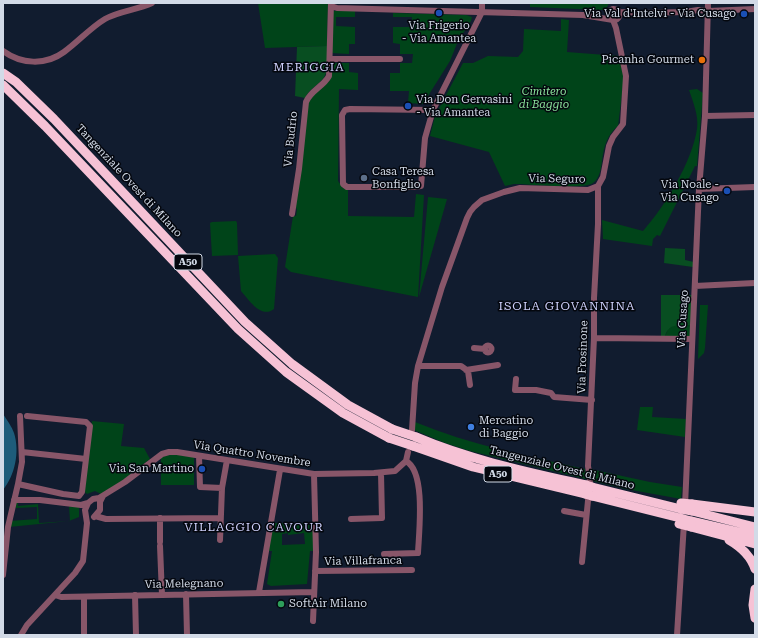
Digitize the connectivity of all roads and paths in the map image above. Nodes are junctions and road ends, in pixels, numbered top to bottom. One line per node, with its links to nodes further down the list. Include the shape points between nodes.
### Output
1 (152, 3): 9 (street, via 107,18 54,58 24,61)
2 (482, 3): 7 (street)
3 (708, 3): 6 (street, Via Cusago)
4 (331, 4): 7 (street, via 337,8); 10 (street, Via Budrio)
5 (755, 9): 6 (street)
6 (708, 11): 8 (street); 16 (street, Via Cusago)
7 (482, 12): 8 (street, via 583,15); 14 (street)
8 (614, 12): 17 (street, Via Seguro, via 626,76 622,124 610,142 603,177)
9 (3, 51)
10 (330, 59): 11 (street); 20 (street, Via Budrio, via 327,80 310,94 306,102)
11 (400, 59)
12 (3, 73): 35 (highway, Tangenziale Ovest di Milano / A50, via 16,82 54,119 245,322 292,364)
13 (3, 85): 35 (highway, Tangenziale Ovest di Milano / A50, via 238,329 281,368 343,413)
14 (433, 110): 14 (street, via 425,138 420,186 347,187 342,184 342,115 345,110)
15 (755, 115): 16 (street)
16 (705, 116): 19 (street, Via Cusago)
17 (598, 186): 23 (street, Via Frosinone); 27 (street, Via Seguro, via 588,190 520,188 482,200 474,207 467,218 445,280)
18 (755, 187): 19 (street)
19 (699, 189): 22 (street, Via Cusago)
20 (292, 214)
21 (755, 283): 22 (street)
22 (695, 286): 24 (street, Via Cusago)
23 (594, 338): 24 (street); 32 (street, Via Frosinone)
24 (692, 339): 85 (street, Via Cusago)
25 (474, 348): 28 (street, via 486,351)
26 (498, 365): 28 (street)
27 (418, 366): 29 (street, via 461,366); 36 (street, Via Seguro)
28 (488, 366): 29 (street)
29 (466, 370): 31 (street)
30 (516, 379): 32 (street, via 515,390 536,390 551,393 554,397)
31 (470, 385)
32 (592, 400): 47 (street, Via Frosinone)
33 (20, 416): 37 (street)
34 (27, 416): 39 (street, via 89,424)
35 (391, 433): 36 (highway, Tangenziale Ovest di Milano / A50, bridge)
36 (412, 442): 41 (street, Via Seguro); 47 (highway, Tangenziale Ovest di Milano / A50, via 443,448)
37 (22, 452): 39 (street); 45 (street)
38 (199, 456): 40 (street, Via Quattro Novembre); 46 (street, via 200,487); 50 (street, Via Quattro Novembre, via 165,452)
39 (86, 459): 45 (street, via 82,492 79,496)
40 (227, 460): 42 (street, Via Quattro Novembre); 46 (street)
41 (406, 461): 43 (street, Via Quattro Novembre, via 395,471); 65 (street, via 415,471 419,486 418,553)
42 (280, 470): 44 (street, Via Quattro Novembre); 72 (street)
43 (381, 473): 44 (street, Via Quattro Novembre); 59 (street, via 382,518)
44 (314, 474): 69 (street)
45 (18, 484): 49 (street)
46 (222, 488): 55 (street)
47 (589, 491): 48 (highway, Tangenziale Ovest di Milano / A50); 56 (street, Via Frosinone)
48 (620, 499): 53 (highway, Tangenziale Ovest di Milano / A50); 53 (highway, via 643,514)
49 (14, 500): 54 (street, via 40,500); 70 (street, via 8,527)
50 (98, 500): 54 (street, via 101,507); 54 (street, via 88,503)
51 (564, 511): 56 (street)
52 (755, 512): 57 (highway)
53 (680, 513): 57 (highway, Tangenziale Ovest di Milano / A50, bridge); 57 (highway, bridge)
54 (90, 515): 58 (street, via 106,519); 75 (street, via 83,561)
55 (221, 516): 58 (street); 63 (street)
56 (586, 516): 66 (street, Via Frosinone)
57 (691, 516): 60 (highway, Tangenziale Ovest di Milano / A50); 61 (highway); 62 (highway, Tangenziale Ovest di Milano / A50)
58 (160, 518): 77 (street)
59 (351, 519)
60 (755, 526)
61 (720, 536): 64 (highway); 67 (highway, via 736,544 753,563)
62 (755, 536)
63 (220, 540)
64 (755, 544)
65 (384, 554)
66 (582, 562)
67 (755, 569)
68 (412, 570): 69 (street, Via Villafranca)
69 (315, 572): 73 (street)
70 (3, 575)
71 (755, 589): 79 (highway)
72 (259, 592): 73 (street, Via Melegnano); 74 (street, Via Melegnano)
73 (314, 592): 80 (street)
74 (186, 594): 77 (street, Via Melegnano); 84 (street)
75 (55, 595): 78 (street, Via Melegnano); 81 (street)
76 (135, 595): 77 (street, Via Melegnano); 78 (street, Via Melegnano); 83 (street)
77 (162, 595)
78 (84, 597): 82 (street)
79 (755, 618)
80 (313, 621)
81 (22, 634)
82 (84, 635)
83 (136, 635)
84 (187, 635)
85 (677, 635)

